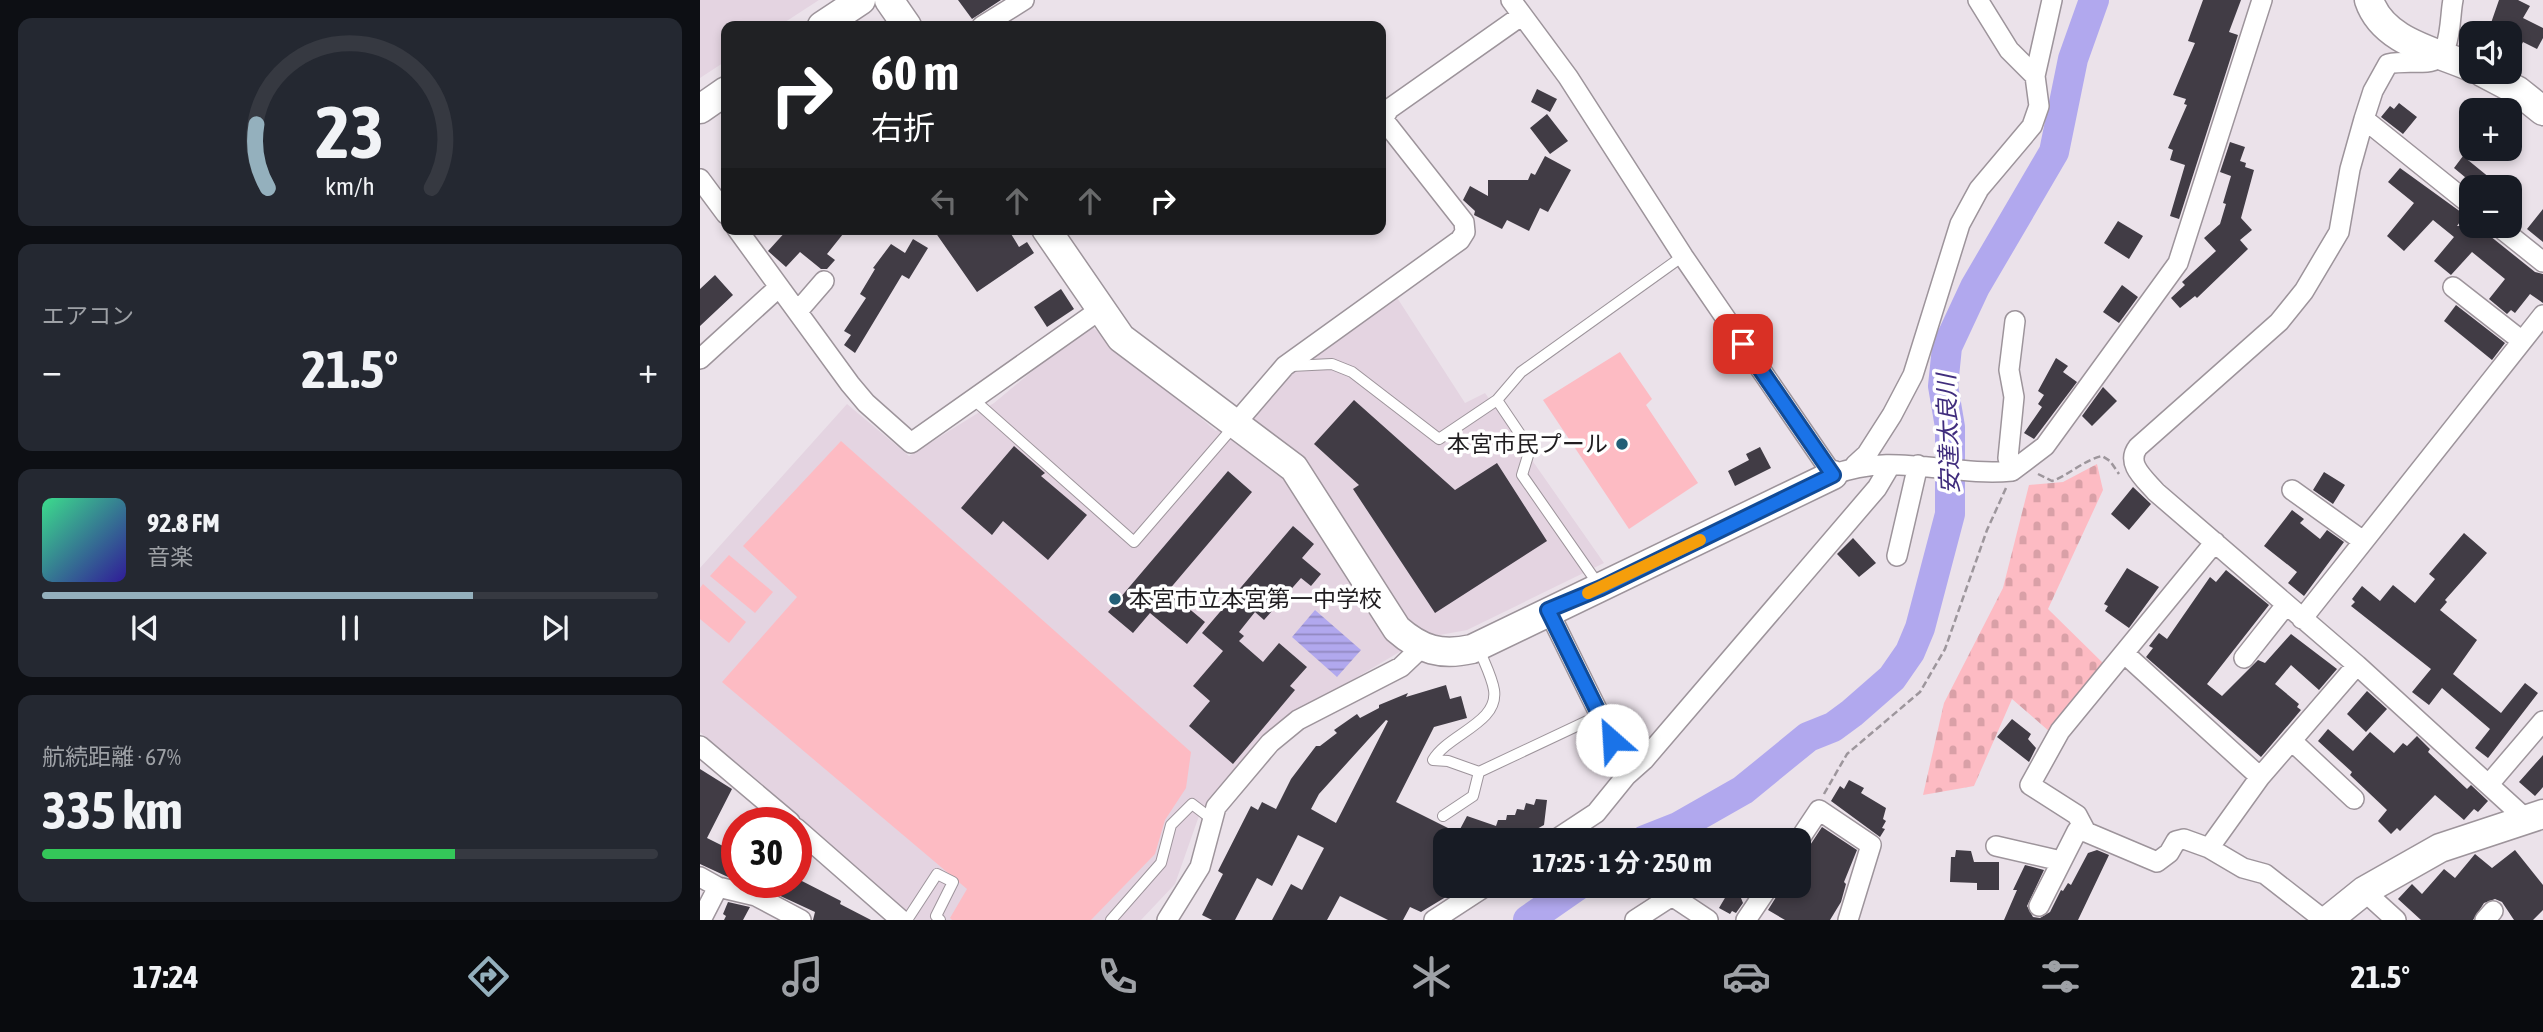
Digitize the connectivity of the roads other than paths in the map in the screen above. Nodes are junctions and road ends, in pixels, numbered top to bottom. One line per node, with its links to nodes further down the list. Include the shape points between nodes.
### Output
1 (861, 0): 10 (street)
2 (889, 0): 11 (street)
3 (1024, 0): 12 (street)
4 (1978, 0): 15 (street, via 2009,50)
5 (2052, 0): 15 (street)
6 (2262, 0): 47 (street, via 2178,263 2045,446)
7 (2369, 0): 13 (street, via 2376,15 2396,35)
8 (2453, 0): 13 (street)
9 (1516, 8): 20 (street); 29 (street, via 1567,77)
10 (830, 21)
11 (904, 21)
12 (990, 21)
13 (2442, 54): 14 (street); 21 (street, via 2428,62 2388,64)
14 (2459, 62)
15 (2035, 76): 46 (street, via 2039,106 2032,126 1979,189 1960,224 1913,375 1892,415)
16 (2505, 84): 19 (street)
17 (721, 94): 18 (street)
18 (700, 109)
19 (2543, 111)
20 (1386, 114)
21 (2364, 119): 24 (street); 50 (street, via 2339,232 2304,291 2279,322 2133,455 2138,471 2156,492)
22 (1386, 123): 40 (street, via 1464,222 1465,232)
23 (700, 179): 25 (street)
24 (2459, 195)
25 (721, 207)
26 (741, 235): 32 (street)
27 (1050, 235): 34 (street)
28 (2513, 238): 30 (street)
29 (1683, 256): 42 (lane, via 1521,372); 46 (street)
30 (2543, 262)
31 (824, 281): 35 (street)
32 (779, 287): 35 (street); 39 (street)
33 (2453, 288): 38 (street)
34 (1101, 309): 41 (street); 43 (street, via 1121,338)
35 (798, 312): 41 (street, via 866,403 911,443)
36 (2543, 316): 38 (street)
37 (2015, 321): 47 (street, via 2009,370 2014,397 2008,447)
38 (2522, 341): 49 (street)
39 (700, 359)
40 (1285, 366): 42 (lane, via 1332,364 1352,372 1439,439); 43 (street)
41 (973, 398): 43 (lane, via 1134,542)
42 (1497, 400): 52 (lane, via 1531,449 1522,475)
43 (1236, 423): 57 (street, via 1294,468 1397,629)
44 (1920, 465): 45 (street); 47 (street); 51 (street)
45 (1890, 466): 46 (street); 66 (street, via 1877,488)
46 (1844, 470): 52 (street)
47 (2012, 471)
48 (2292, 489): 49 (street)
49 (2363, 541): 55 (street)
50 (2215, 542): 53 (street); 58 (street)
51 (1897, 556)
52 (1601, 588): 54 (street)
53 (2286, 605): 55 (street); 59 (street)
54 (1548, 610): 56 (street); 61 (street)
55 (2302, 618): 60 (street)
56 (1478, 645): 57 (street, via 1441,653); 65 (lane, via 1495,692 1485,719 1441,747 1433,760)
57 (1422, 648): 73 (street, via 1401,667 1282,731 1223,795)
58 (2125, 654): 67 (street); 76 (street, via 2060,731 2030,785 2077,815)
59 (2244, 659)
60 (2357, 665): 63 (street); 68 (street)
61 (1600, 715): 65 (lane); 66 (street)
62 (2543, 721): 68 (street)
63 (2292, 741): 67 (street); 69 (street)
64 (700, 746): 70 (street)
65 (1479, 772): 71 (lane, via 1473,796)
66 (1626, 776): 74 (street, via 1597,813)
67 (2260, 777): 79 (street)
68 (2489, 784): 72 (street)
69 (2354, 799)
70 (772, 807)
71 (1443, 816)
72 (2538, 816): 83 (street, via 2440,848)
73 (1213, 820): 92 (lane, via 1192,804 1171,825 1161,863); 93 (street, via 1200,867)
74 (1574, 828)
75 (1807, 828): 98 (street, via 1819,810 1871,845)
76 (2086, 832): 79 (street, via 2157,862 2176,841 2184,839); 80 (street, via 2077,831)
77 (812, 842): 89 (street)
78 (1996, 846): 80 (street)
79 (2209, 848): 99 (street, via 2265,874)
80 (2061, 862): 86 (street)
81 (700, 877): 82 (street)
82 (718, 887): 87 (street); 88 (street, via 756,896)
83 (2364, 891): 99 (street); 100 (street)
84 (1468, 898): 94 (street)
85 (1761, 898): 97 (street)
86 (2039, 906)
87 (701, 920)
88 (801, 920)
89 (901, 920)
90 (907, 920): 91 (lane, via 937,874 953,882 936,916)
91 (940, 920)
92 (1111, 920)
93 (1167, 920)
94 (1434, 920)
95 (1635, 920): 96 (street, via 1672,896)
96 (1708, 920)
97 (1746, 920)
98 (1848, 920)
99 (2326, 920)
100 (2396, 920)

